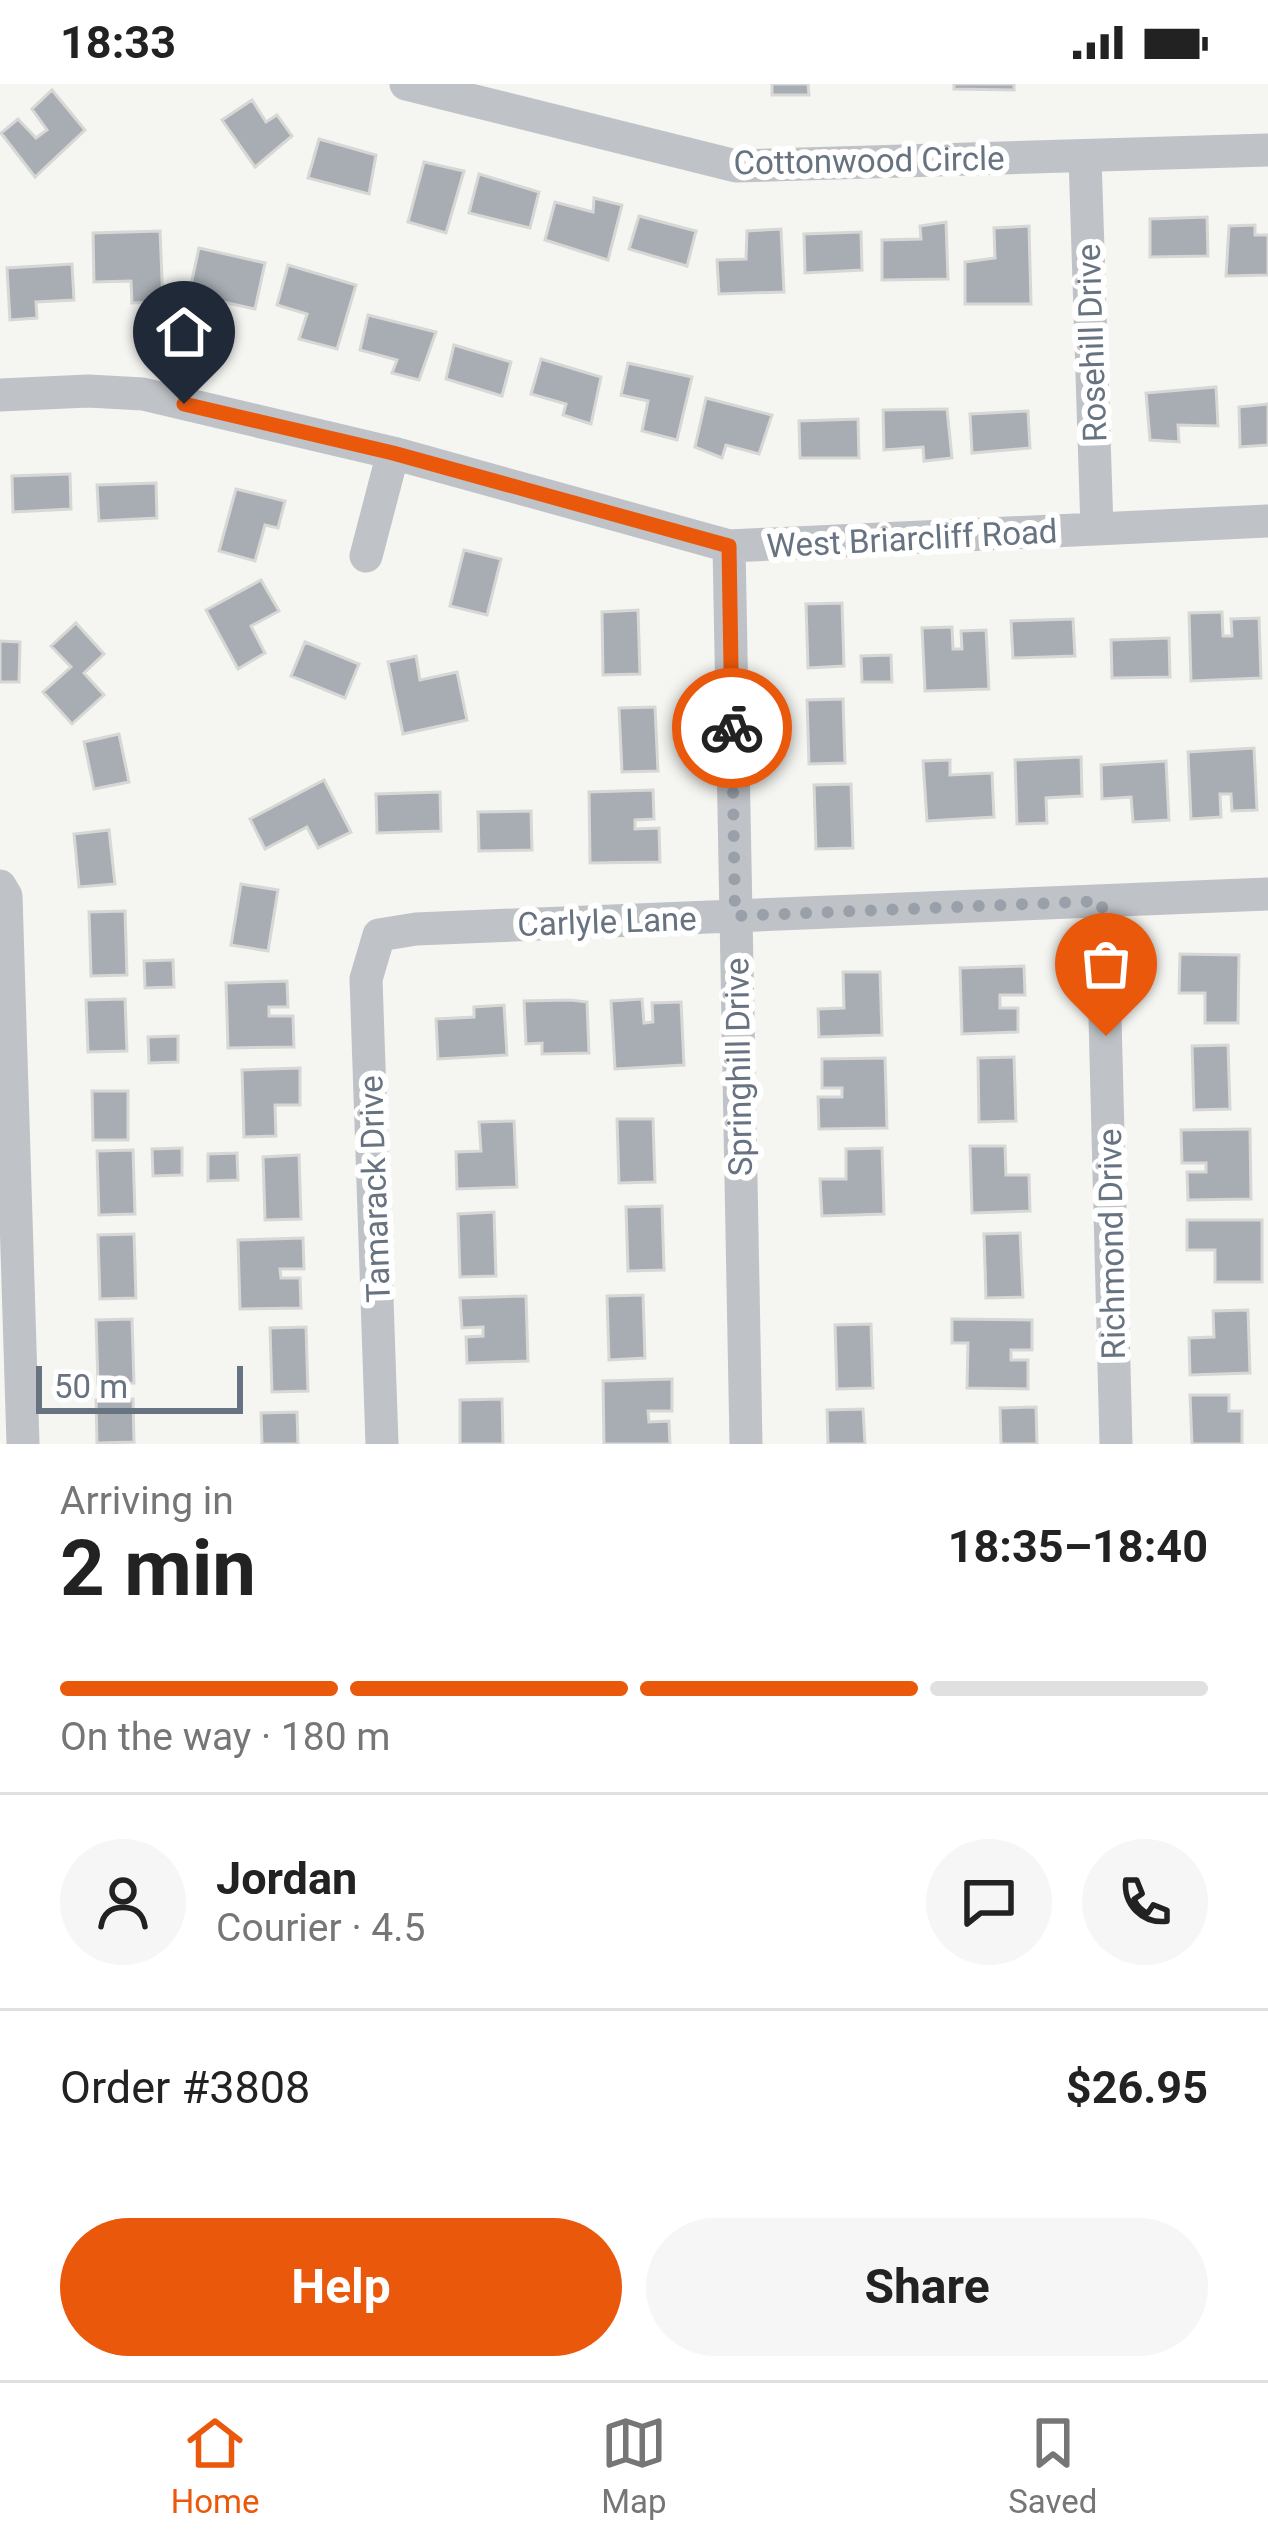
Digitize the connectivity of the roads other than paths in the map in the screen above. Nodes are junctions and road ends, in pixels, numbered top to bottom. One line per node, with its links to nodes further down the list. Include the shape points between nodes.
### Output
1 (406, 84): 3 (street, Cottonwood Circle, via 736,166)
2 (1268, 150): 3 (street, Cottonwood Circle)
3 (1084, 157): 7 (street, Rosehill Drive)
4 (0, 395): 5 (street, West Briarcliff Road, via 142,394)
5 (393, 453): 8 (street, West Briarcliff Road); 9 (street)
6 (1268, 521): 7 (street, West Briarcliff Road)
7 (1096, 529): 8 (street, West Briarcliff Road)
8 (729, 546): 13 (street, Springhill Drive)
9 (366, 556)
10 (0, 886): 15 (street)
11 (1268, 894): 12 (street, Carlyle Lane)
12 (1102, 901): 13 (street, Carlyle Lane); 19 (street, Richmond Drive)
13 (735, 916): 14 (street, Carlyle Lane); 18 (street, Springhill Drive)
14 (379, 935): 17 (street, Tamarack Drive, via 366,979)
15 (7, 1082): 16 (street)
16 (23, 1444)
17 (382, 1444)
18 (746, 1444)
19 (1116, 1444)

